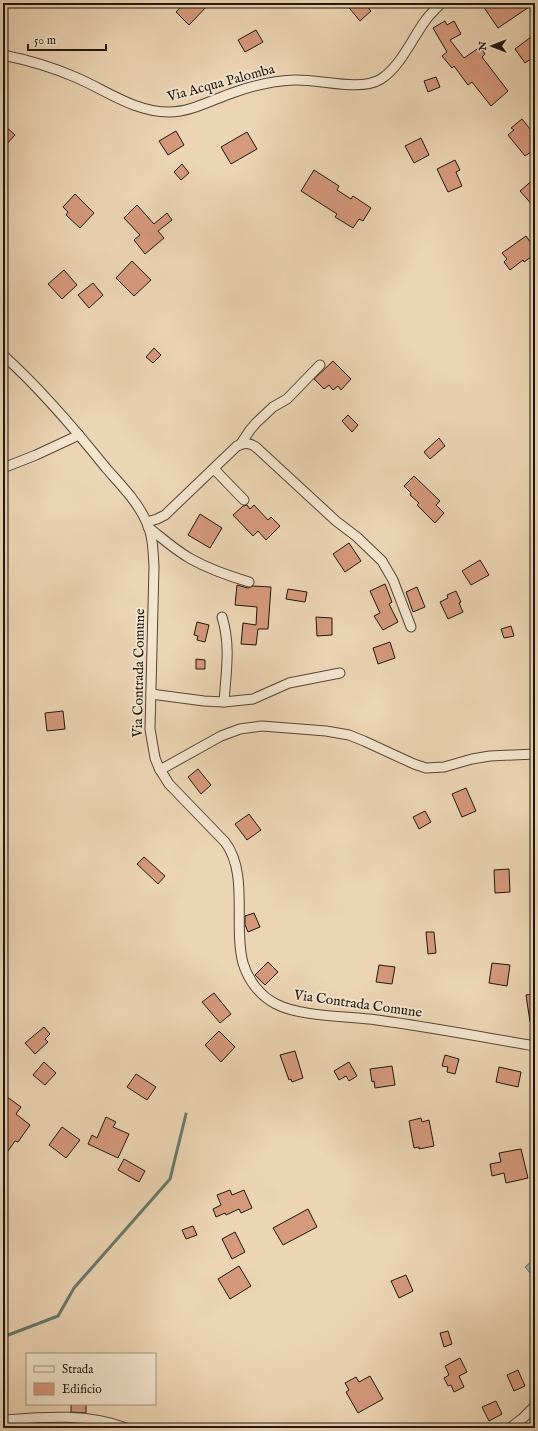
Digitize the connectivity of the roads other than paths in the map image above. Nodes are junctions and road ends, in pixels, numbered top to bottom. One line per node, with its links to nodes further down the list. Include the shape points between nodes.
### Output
1 (441, 3): 2 (street, Via Acqua Palomba, via 390,71 375,82 358,85 302,80 273,82 248,87 176,111 159,111 138,106 64,73)
2 (3, 55)
3 (3, 355): 5 (street, Via Contrada Comune, via 59,410)
4 (320, 365): 6 (street, via 289,397 256,423)
5 (79, 435): 7 (street); 10 (street, Via Contrada Comune, via 134,501)
6 (240, 445): 8 (street); 13 (street, via 256,446 382,561 393,580)
7 (3, 468)
8 (214, 469): 9 (street); 10 (street, via 165,515)
9 (244, 500)
10 (148, 524): 11 (street, via 176,550 195,561); 15 (street, Via Contrada Comune, via 153,549 154,576)
11 (249, 582)
12 (222, 617): 16 (street, via 228,645)
13 (411, 627)
14 (340, 673): 16 (street, via 289,683 253,699)
15 (151, 694): 16 (street); 18 (street, Via Contrada Comune, via 151,736)
16 (224, 702)
17 (535, 754): 18 (street, via 490,756 440,768 426,768 349,735 262,726 240,729 221,736)
18 (160, 770): 19 (street, Via Contrada Comune, via 174,789 232,851 238,880 240,948 243,962 253,983 268,999 299,1012 378,1020)
19 (535, 1046)
20 (535, 1406): 23 (street)
21 (3, 1420): 22 (street, via 69,1417)
22 (126, 1428)
23 (510, 1428)

